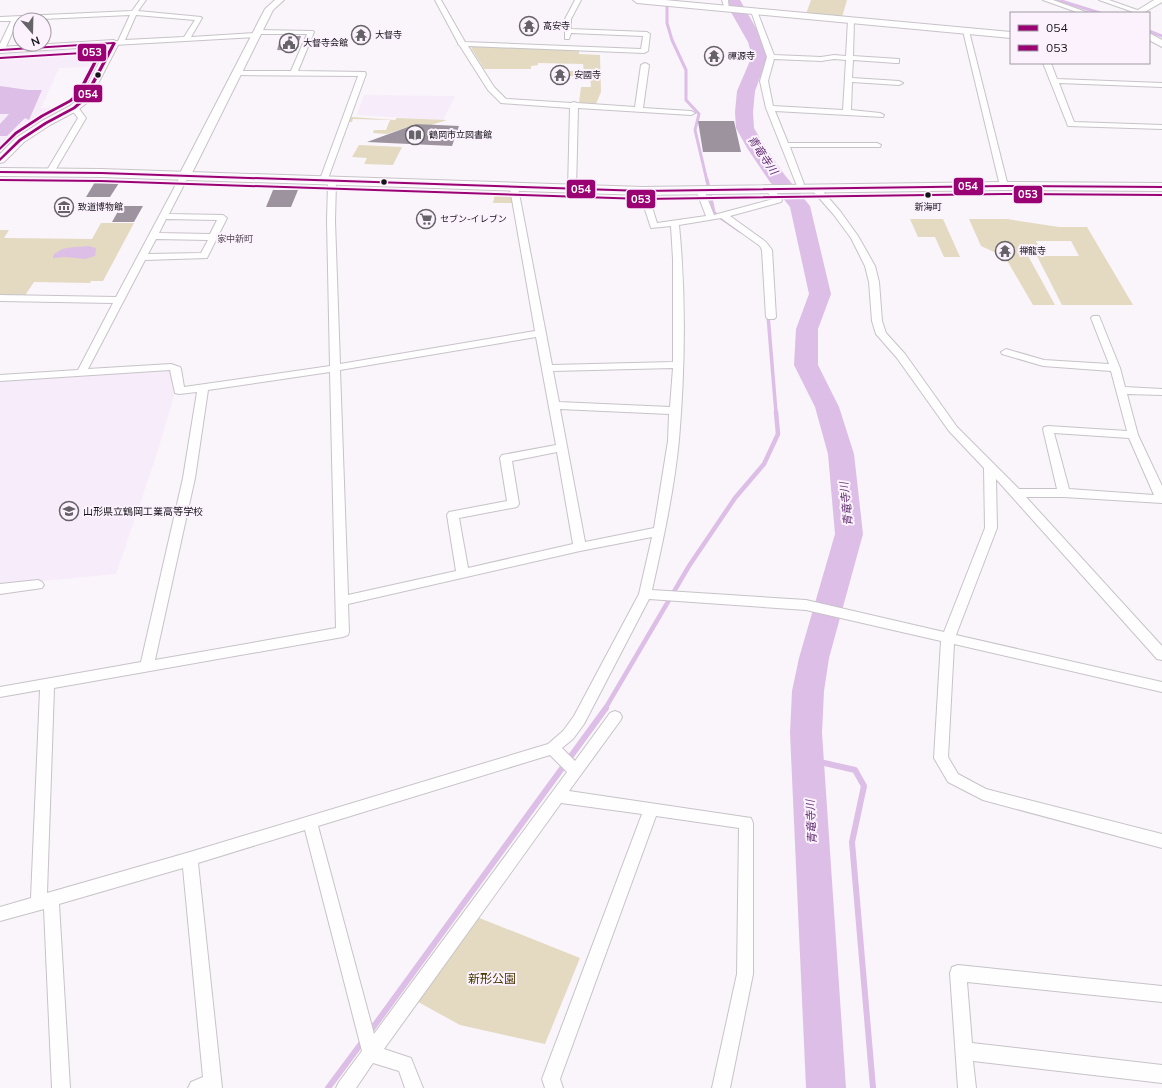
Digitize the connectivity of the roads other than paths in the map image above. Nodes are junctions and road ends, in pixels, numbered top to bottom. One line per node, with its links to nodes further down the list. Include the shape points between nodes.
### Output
1 (143, 0): 13 (street)
2 (280, 0): 21 (street, via 269,9)
3 (438, 0): 25 (street)
4 (578, 0): 19 (street, via 568,19)
5 (637, 0): 9 (street)
6 (1046, 0): 11 (street)
7 (1102, 0): 12 (street)
8 (1160, 0): 12 (street)
9 (726, 4): 10 (street)
10 (754, 11): 17 (street); 28 (street)
11 (1083, 12)
12 (1139, 12)
13 (134, 13): 14 (street); 23 (street, via 200,18); 24 (street)
14 (52, 17)
15 (0, 19): 16 (street)
16 (12, 19)
17 (850, 20): 20 (street); 29 (street)
18 (12, 25): 27 (street)
19 (568, 31): 26 (street); 26 (street, via 648,34 644,51)
20 (966, 31): 22 (street); 55 (street)
21 (257, 34): 23 (street); 33 (street); 34 (street, via 311,32)
22 (1010, 35)
23 (186, 39): 24 (street)
24 (118, 43): 27 (street); 40 (street, via 87,97)
25 (461, 44): 26 (street); 39 (street, via 493,93 504,101)
26 (567, 48)
27 (0, 50)
28 (771, 57): 29 (street, via 821,60 834,57); 42 (street, via 764,80)
29 (848, 58): 30 (street); 35 (street)
30 (896, 62)
31 (1047, 64): 36 (street)
32 (645, 65): 41 (street)
33 (237, 73): 34 (street); 52 (street)
34 (294, 73): 53 (street, via 362,74)
35 (848, 80): 37 (street); 43 (street)
36 (1055, 81): 38 (street); 46 (street, via 1071,124)
37 (899, 83)
38 (1162, 85)
39 (574, 104): 41 (street); 59 (street)
40 (74, 108): 49 (street, via 20,140); 51 (street, via 82,118)
41 (639, 108): 44 (street)
42 (770, 108): 43 (street); 47 (street)
43 (847, 112): 45 (street)
44 (691, 113)
45 (880, 115)
46 (1162, 127)
47 (785, 145): 48 (street); 54 (street)
48 (877, 145)
49 (0, 160)
50 (0, 172): 51 (main road)
51 (50, 172): 52 (main road)
52 (184, 177): 53 (main road); 64 (street)
53 (328, 182): 56 (main road); 77 (street)
54 (800, 184)
55 (1004, 186): 57 (main road); 58 (main road)
56 (514, 188): 59 (main road); 74 (street)
57 (1162, 188)
58 (816, 189): 61 (main road); 89 (street, via 855,238 870,266 881,334 901,356 953,429)
59 (572, 190): 62 (main road)
60 (700, 190): 61 (main road); 62 (main road); 65 (street)
61 (765, 190): 63 (street, via 778,200)
62 (643, 191): 66 (street, via 654,226)
63 (723, 215): 65 (street); 72 (street, via 763,244 767,250)
64 (163, 216): 67 (street); 68 (street, via 223,218)
65 (711, 218): 66 (street)
66 (675, 224): 76 (street, via 678,259)
67 (153, 236): 68 (street); 69 (street)
68 (213, 237): 69 (street, via 204,256)
69 (142, 257): 71 (street)
70 (0, 298): 71 (street)
71 (120, 300): 80 (street)
72 (770, 317)
73 (1096, 318): 79 (street)
74 (541, 333): 77 (street); 78 (street)
75 (1006, 352): 79 (street, via 1043,363)
76 (678, 365): 78 (street); 86 (street)
77 (335, 368): 82 (street); 99 (street)
78 (546, 368): 85 (street)
79 (1114, 368): 83 (street)
80 (81, 373): 81 (street); 82 (street, via 171,368 176,369 179,391)
81 (0, 378)
82 (204, 388): 102 (street, via 189,478)
83 (1121, 390): 84 (street); 87 (street)
84 (1162, 392)
85 (553, 405): 86 (street); 88 (street)
86 (675, 411): 93 (street)
87 (1133, 435): 91 (street, via 1048,429); 92 (street)
88 (561, 448): 94 (street); 95 (street, via 506,458 513,504 453,515)
89 (990, 467): 90 (street); 100 (street, via 991,528)
90 (1016, 493): 91 (street); 101 (street)
91 (1064, 493): 92 (street)
92 (1162, 499)
93 (659, 531): 94 (street); 98 (street)
94 (580, 547): 95 (street)
95 (463, 574): 99 (street)
96 (38, 585): 97 (street)
97 (0, 589)
98 (646, 594): 100 (street, via 806,605); 107 (street, via 579,720 568,735)
99 (342, 601): 102 (street, via 343,632)
100 (948, 638): 104 (street); 112 (street, via 941,758 953,778 983,794)
101 (1162, 655)
102 (148, 666): 103 (street)
103 (47, 684): 105 (street); 114 (street)
104 (1162, 687)
105 (0, 692)
106 (615, 718): 108 (street)
107 (552, 748): 108 (street); 111 (street)
108 (575, 771): 109 (street)
109 (558, 796): 110 (street); 118 (street)
110 (651, 809): 124 (street, via 551,1079); 125 (street, via 746,823 745,974)
111 (310, 823): 113 (street); 118 (street)
112 (1162, 841)
113 (190, 860): 114 (street); 120 (street)
114 (45, 902): 115 (street); 121 (street)
115 (0, 914)
116 (1162, 994): 117 (street, via 958,973)
117 (964, 1051): 119 (street); 126 (street)
118 (371, 1054): 122 (street); 123 (street, via 405,1064)
119 (1162, 1074)
120 (208, 1086)
121 (61, 1088)
122 (345, 1088)
123 (414, 1088)
124 (554, 1088)
125 (721, 1088)
126 (967, 1088)

